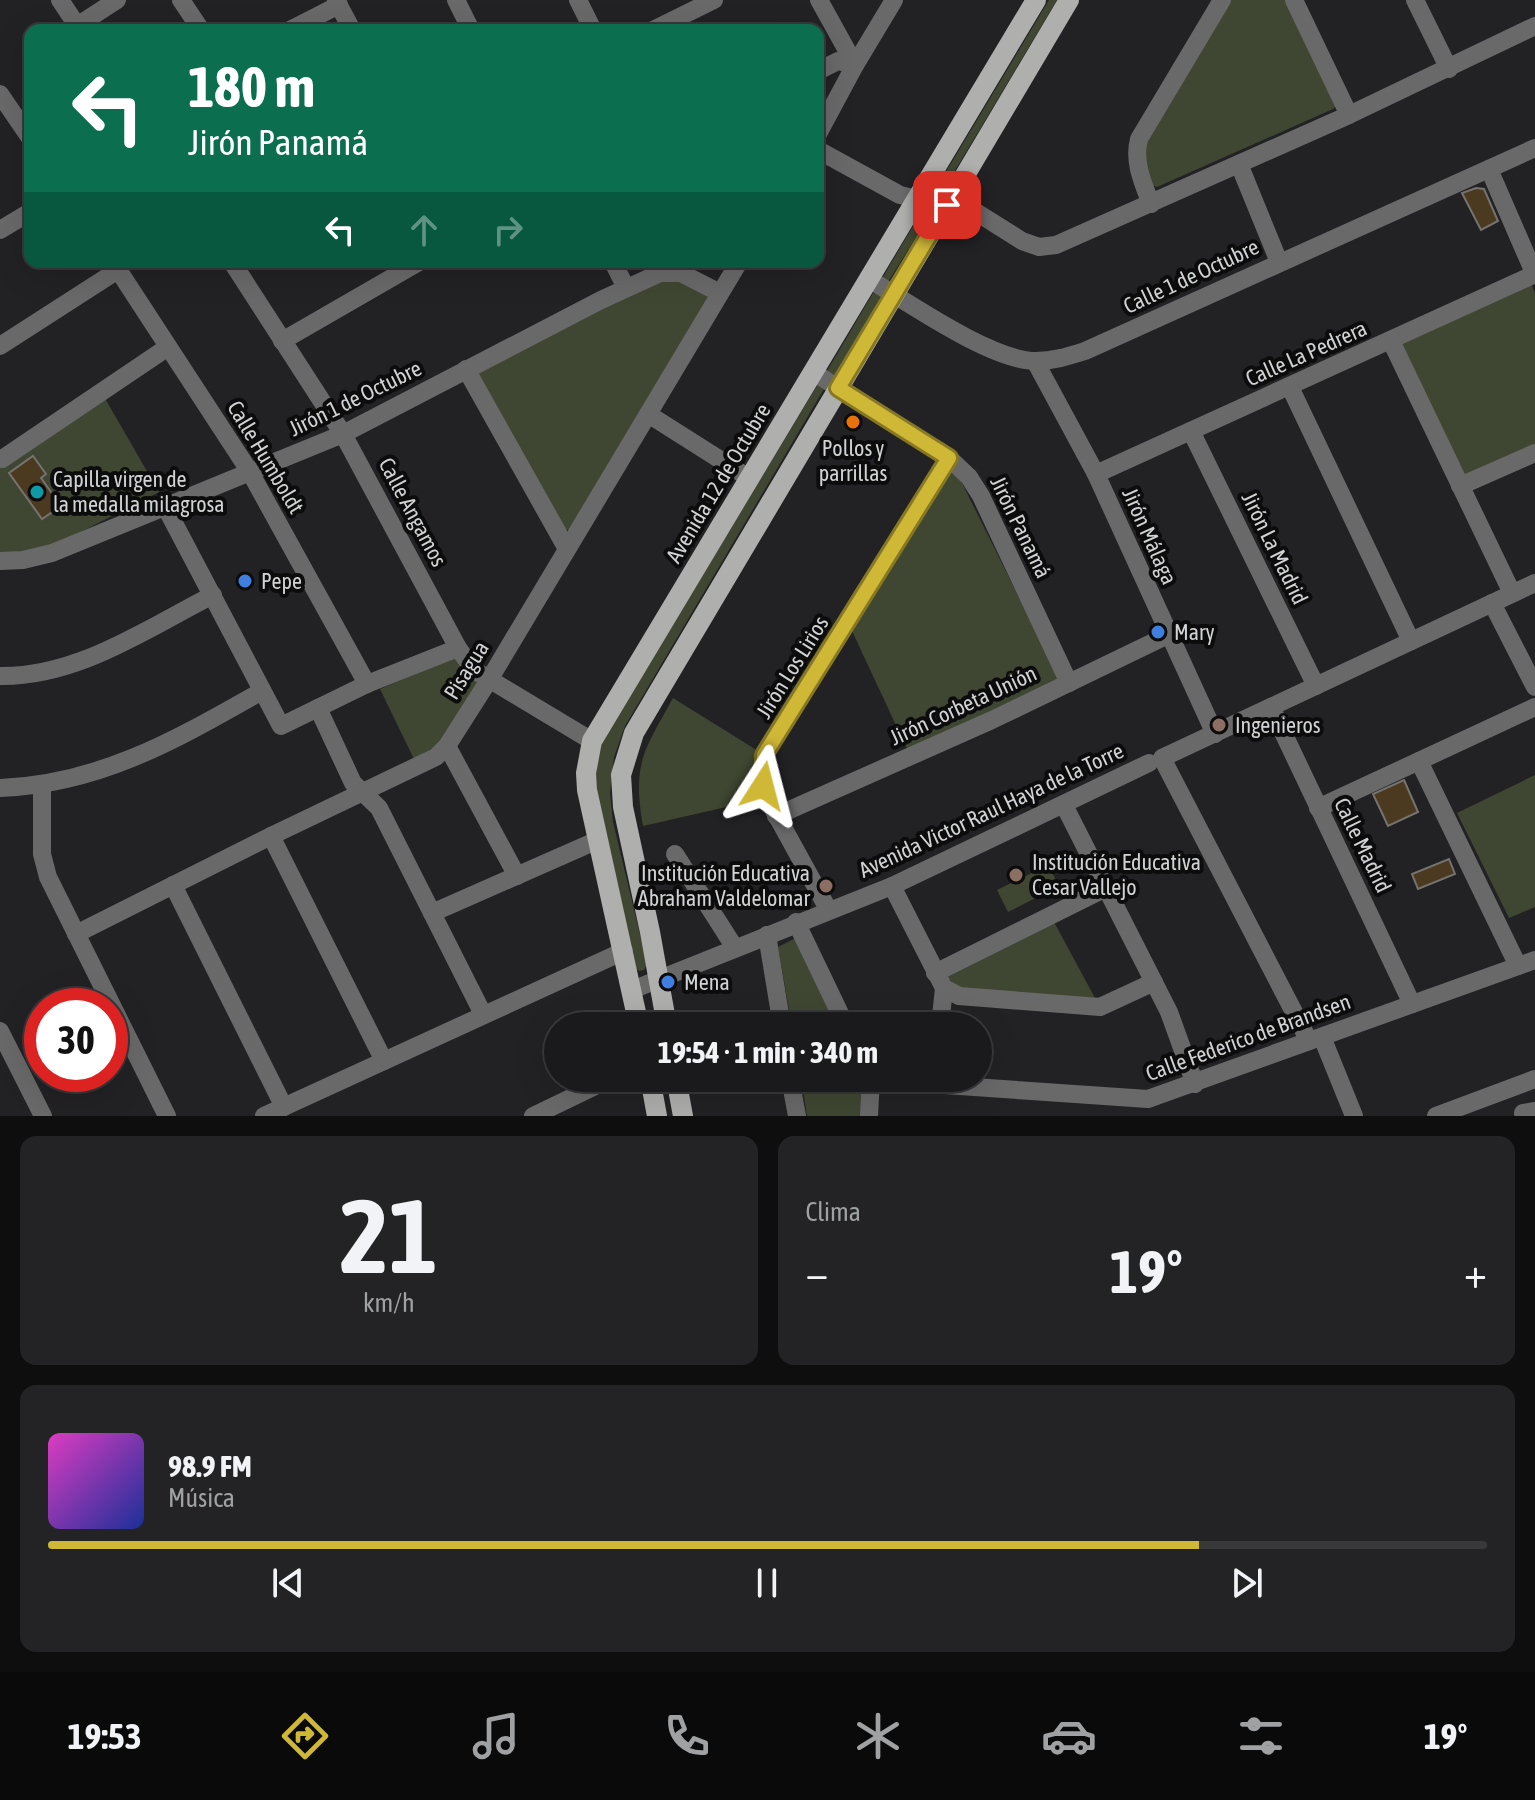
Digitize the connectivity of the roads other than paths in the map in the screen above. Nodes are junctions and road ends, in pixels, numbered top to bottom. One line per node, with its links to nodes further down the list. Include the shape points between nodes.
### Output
1 (60, 0): 15 (street)
2 (117, 0): 16 (street)
3 (181, 0): 17 (street)
4 (456, 0): 20 (street)
5 (578, 0): 21 (street)
6 (714, 0): 22 (street)
7 (819, 0): 24 (street)
8 (894, 0): 24 (street)
9 (1036, 0): 37 (main road, Avenida 12 de Octubre)
10 (1069, 0): 39 (main road)
11 (1222, 0): 38 (street, via 1139,139 1140,174)
12 (1294, 0): 28 (street)
13 (1415, 0): 26 (street)
14 (338, 3): 18 (street); 19 (street)
15 (76, 24)
16 (84, 24)
17 (197, 24)
18 (301, 24)
19 (349, 24)
20 (468, 24)
21 (590, 24)
22 (665, 24)
23 (1535, 26): 26 (street)
24 (855, 65): 25 (street, via 838,61); 30 (street)
25 (824, 68)
26 (1449, 69): 28 (street)
27 (0, 94): 29 (street)
28 (1349, 115): 35 (street)
29 (16, 117): 31 (street); 32 (street)
30 (824, 119)
31 (0, 128)
32 (24, 129)
33 (1535, 148): 36 (street, Calle 1 de Octubre)
34 (824, 153): 37 (street, via 889,190)
35 (1239, 164): 38 (street); 42 (street)
36 (1489, 169): 42 (street, Calle 1 de Octubre); 49 (street)
37 (917, 197): 39 (street); 50 (main road, Avenida 12 de Octubre)
38 (1151, 204): 39 (street, via 1056,245 1039,247 976,212)
39 (947, 205): 53 (main road)
40 (24, 216): 41 (street)
41 (0, 230)
42 (1279, 262): 58 (street, Calle 1 de Octubre, via 1085,351)
43 (113, 268): 56 (street)
44 (117, 268): 57 (street, Calle Humboldt)
45 (236, 268): 54 (street, Calle Angamos)
46 (409, 268): 54 (street)
47 (616, 268): 51 (street)
48 (735, 268): 52 (street, Pisagua)
49 (1535, 274): 55 (street, Calle La Pedrera)
50 (869, 279): 53 (street, Calle 1 de Octubre); 60 (main road, Avenida 12 de Octubre)
51 (626, 288): 52 (street, Jirón 1 de Octubre, via 660,273 681,273); 59 (street, Jirón 1 de Octubre)
52 (720, 293): 63 (street, Pisagua)
53 (894, 294): 58 (street, Calle 1 de Octubre, via 1005,356); 62 (main road)
54 (282, 341): 65 (street, Calle Angamos)
55 (1391, 341): 61 (street, Calle La Pedrera); 72 (street)
56 (0, 346)
57 (168, 347): 68 (street); 69 (street, Calle Humboldt)
58 (1035, 361): 70 (street, Jirón Málaga)
59 (466, 369): 65 (street, Jirón 1 de Octubre); 74 (street)
60 (813, 372): 62 (street, Jirón Panamá); 71 (main road, Avenida 12 de Octubre)
61 (1290, 387): 64 (street, Calle La Pedrera); 81 (street)
62 (838, 388): 67 (street, Jirón Panamá); 119 (main road, via 659,689 624,759 623,807)
63 (648, 414): 71 (street); 74 (street, Pisagua)
64 (1191, 431): 70 (street, Calle La Pedrera); 87 (street, Jirón La Madrid)
65 (343, 434): 69 (street, Jirón 1 de Octubre); 82 (street, Calle Angamos)
66 (1535, 453): 72 (street)
67 (949, 458): 85 (street, Jirón Panamá, via 981,496); 103 (street, Jirón Los Lirios, via 764,755 763,786)
68 (2, 459)
69 (250, 472): 73 (street, Jirón 1 de Octubre); 86 (street, Calle Humboldt)
70 (1096, 474): 80 (street, Jirón Málaga)
71 (749, 478): 94 (main road, Avenida 12 de Octubre)
72 (1460, 486): 77 (street)
73 (165, 506): 75 (street, Jirón 1 de Octubre, via 52,553); 78 (street)
74 (567, 549): 84 (street, Pisagua)
75 (0, 561)
76 (1535, 583): 77 (street, Avenida Victor Raul Haya de la Torre)
77 (1512, 593): 79 (street, Avenida Victor Raul Haya de la Torre)
78 (213, 595): 83 (street, via 78,664); 89 (street)
79 (1492, 603): 81 (street, Avenida Victor Raul Haya de la Torre); 88 (street)
80 (1168, 635): 85 (street, Jirón Corbeta Unión); 93 (street, Jirón Málaga)
81 (1411, 641): 87 (street, Avenida Victor Raul Haya de la Torre)
82 (458, 648): 84 (street, Calle Angamos); 86 (street)
83 (0, 676)
84 (489, 680): 94 (street, Calle Angamos); 95 (street, Pisagua)
85 (1069, 683): 103 (street, Jirón Corbeta Unión)
86 (367, 684): 92 (street)
87 (1316, 686): 90 (street, Avenida Victor Raul Haya de la Torre)
88 (1535, 687)
89 (262, 691): 92 (street, via 281,726); 98 (street, via 165,746)
90 (1271, 707): 93 (street, Avenida Victor Raul Haya de la Torre); 102 (street, Calle Madrid)
91 (1535, 707): 97 (street)
92 (318, 708): 100 (street, via 353,783)
93 (1215, 734): 96 (street, Avenida Victor Raul Haya de la Torre)
94 (592, 741): 105 (main road, Avenida 12 de Octubre, via 586,773)
95 (447, 746): 100 (street, Pisagua, via 436,757); 107 (street)
96 (1156, 760): 101 (street, Avenida Victor Raul Haya de la Torre); 131 (street)
97 (1419, 761): 102 (street); 118 (street)
98 (42, 786): 99 (street); 114 (street, via 45,866)
99 (0, 788)
100 (364, 792): 104 (street, Pisagua); 112 (street, via 379,808)
101 (1064, 805): 109 (street, Avenida Victor Raul Haya de la Torre); 110 (street)
102 (1318, 808): 123 (street, Calle Madrid)
103 (776, 816): 111 (street, Jirón Los Lirios)
104 (271, 836): 108 (street, Pisagua); 132 (street)
105 (598, 840): 107 (street); 117 (main road, Avenida 12 de Octubre)
106 (675, 854): 116 (street)
107 (517, 876): 112 (street)
108 (173, 885): 114 (street, Pisagua); 141 (street)
109 (892, 886): 111 (street, Avenida Victor Raul Haya de la Torre); 120 (street)
110 (1106, 888): 120 (street); 121 (street)
111 (828, 909): 113 (street, Avenida Victor Raul Haya de la Torre)
112 (432, 913): 129 (street)
113 (796, 922): 115 (street, Avenida Victor Raul Haya de la Torre); 127 (street)
114 (76, 934): 143 (street)
115 (767, 935): 116 (street, Avenida Victor Raul Haya de la Torre); 126 (street)
116 (735, 948): 119 (street, Avenida Victor Raul Haya de la Torre)
117 (624, 951): 122 (main road, Avenida 12 de Octubre); 129 (street)
118 (1526, 963): 123 (street, Calle Federico de Brandsen)
119 (659, 979): 122 (street, Avenida Victor Raul Haya de la Torre); 125 (main road)
120 (939, 981): 121 (street, via 959,996 1100,1007); 128 (street)
121 (1154, 982): 134 (street)
122 (632, 990): 124 (main road, Avenida 12 de Octubre)
123 (1412, 1004): 131 (street, Calle Federico de Brandsen)
124 (636, 1012)
125 (665, 1012)
126 (780, 1012)
127 (839, 1012)
128 (940, 1012)
129 (483, 1014): 132 (street)
130 (0, 1031): 142 (street)
131 (1315, 1039): 134 (street, Calle Federico de Brandsen); 150 (street)
132 (384, 1061): 141 (street)
133 (1535, 1079): 151 (street)
134 (1195, 1084): 135 (street, Calle Federico de Brandsen, via 1148,1099)
135 (992, 1087)
136 (584, 1092): 145 (street)
137 (653, 1092): 146 (main road)
138 (679, 1092): 147 (main road)
139 (793, 1092): 148 (street)
140 (870, 1092): 149 (street)
141 (284, 1107): 144 (street)
142 (43, 1116)
143 (167, 1116)
144 (264, 1116)
145 (535, 1116)
146 (657, 1116)
147 (683, 1116)
148 (797, 1116)
149 (869, 1116)
150 (1354, 1116)
151 (1436, 1116)

